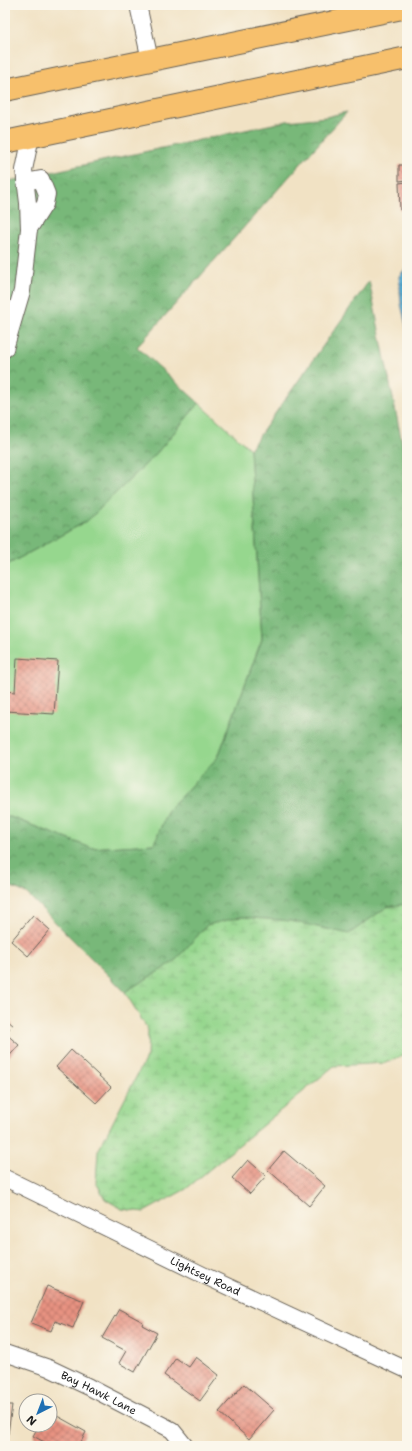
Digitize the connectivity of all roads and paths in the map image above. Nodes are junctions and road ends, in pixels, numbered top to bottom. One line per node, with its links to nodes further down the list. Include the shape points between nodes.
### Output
1 (138, 5): 4 (street)
2 (407, 7): 4 (highway)
3 (407, 58): 6 (highway)
4 (150, 60): 5 (highway)
5 (5, 90)
6 (31, 136): 7 (highway); 8 (street, via 24,170 29,229 22,291)
7 (5, 142)
8 (5, 349)
9 (5, 1178): 11 (street, Lightsey Road, via 203,1275)
10 (5, 1353): 12 (street, Bay Hawk Lane, via 49,1368 89,1387 172,1430)
11 (407, 1370)
12 (185, 1446)

